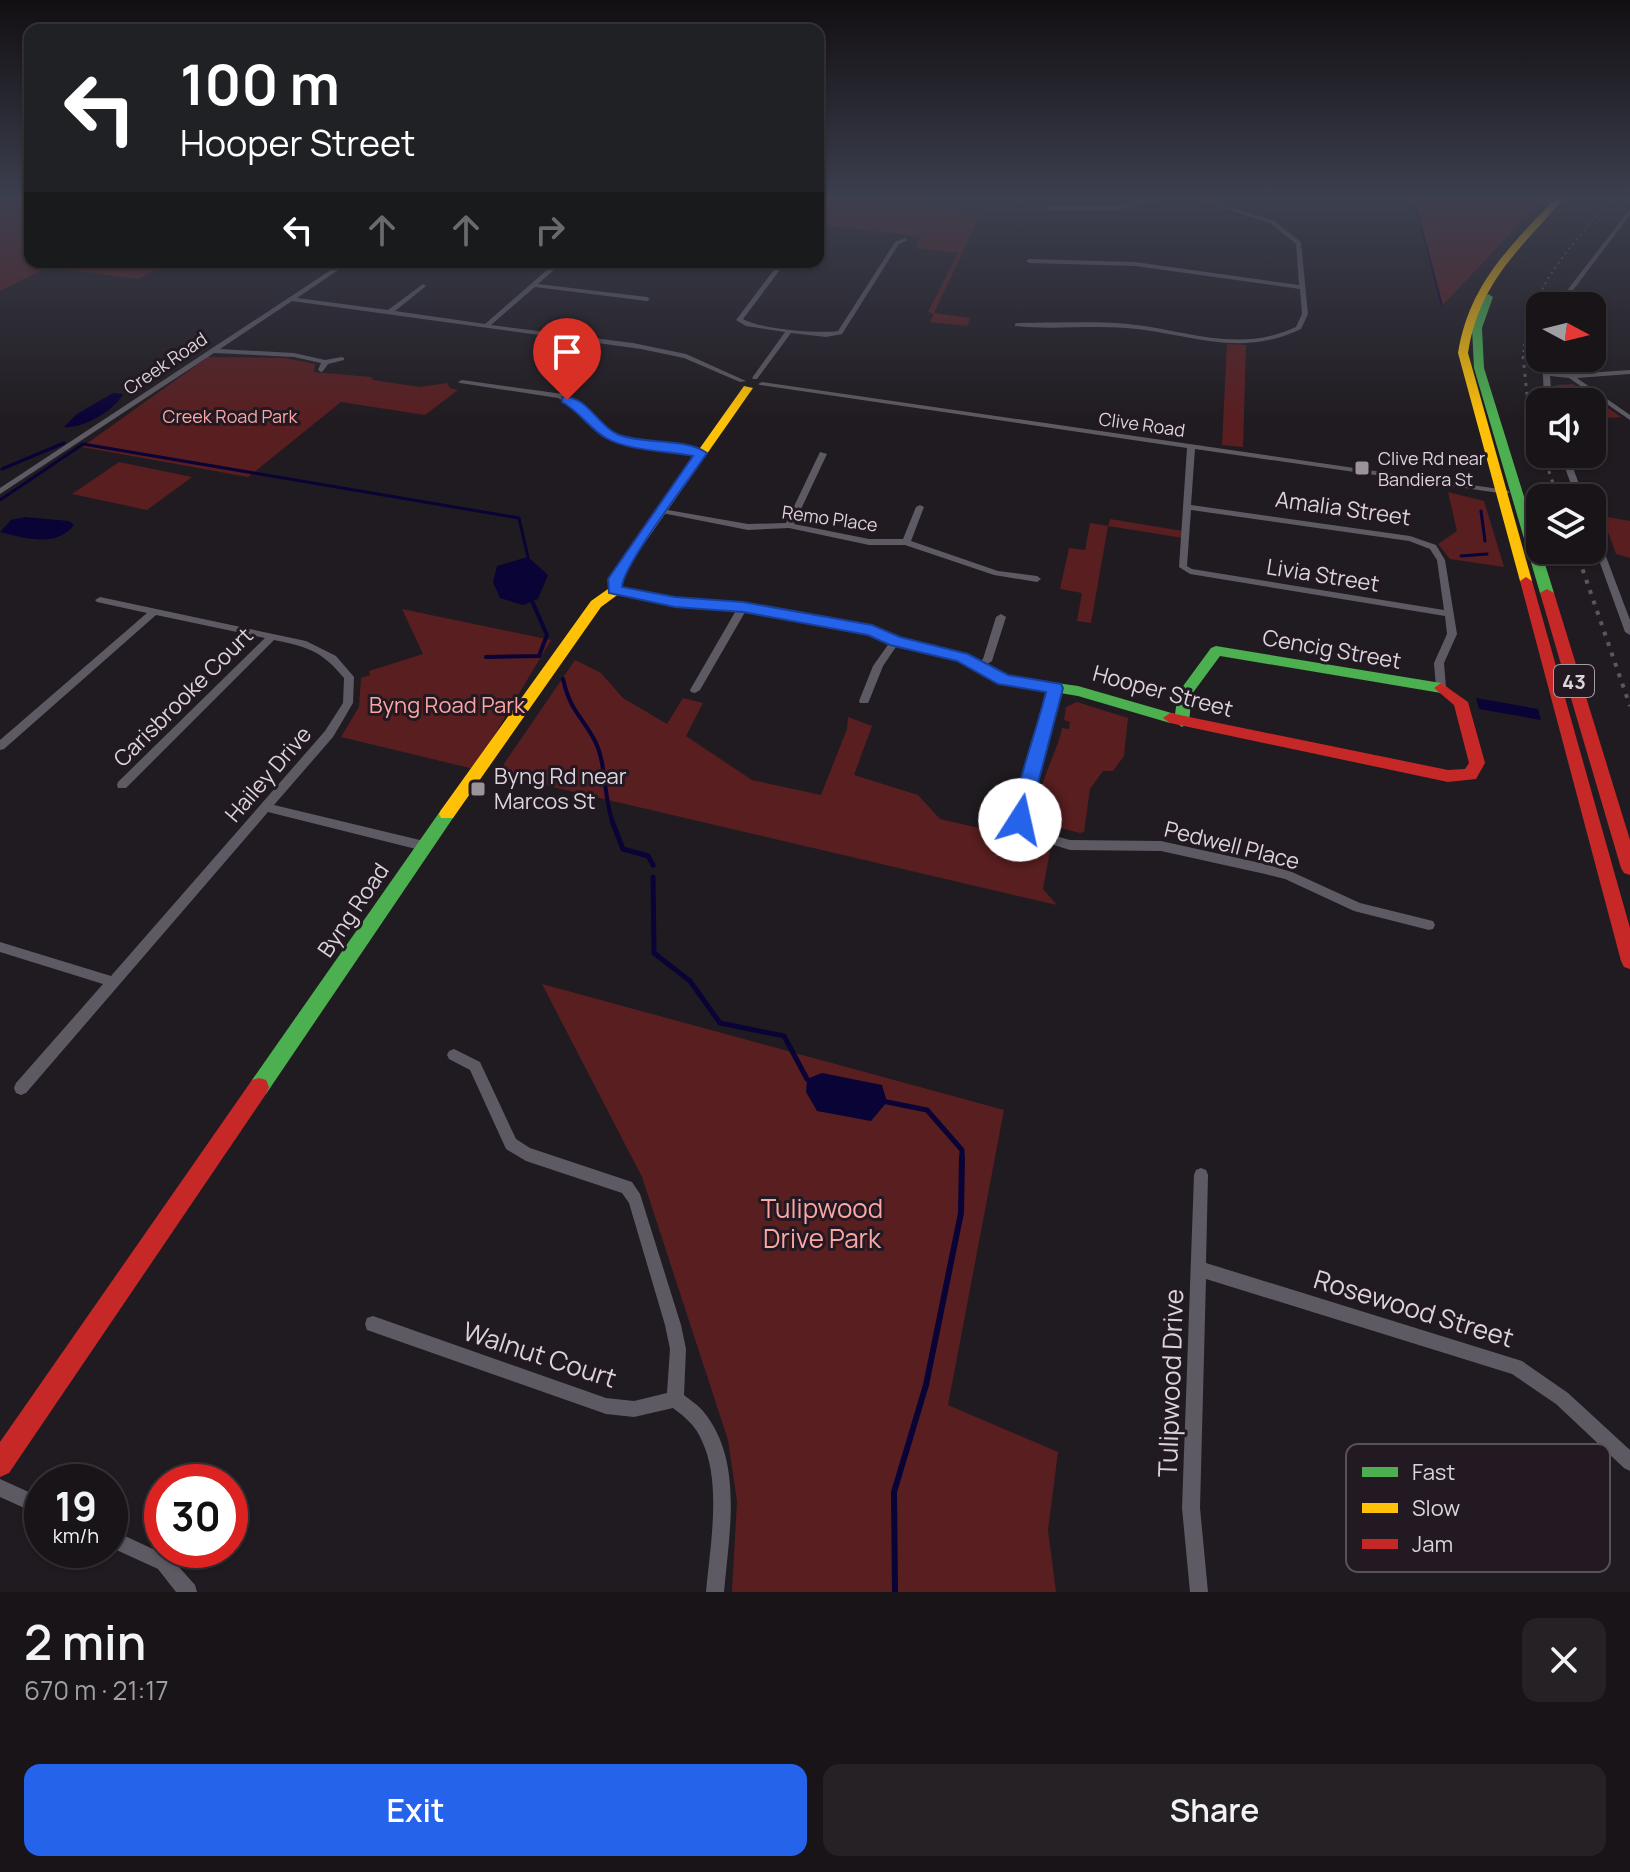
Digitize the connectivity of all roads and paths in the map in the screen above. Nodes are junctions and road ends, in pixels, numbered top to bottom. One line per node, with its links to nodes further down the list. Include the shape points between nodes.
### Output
1 (330, 273): 14 (street, Creek Road)
2 (547, 273): 10 (street)
3 (774, 273): 19 (street, via 739,320)
4 (878, 273): 19 (street, via 840,333)
5 (1202, 273): 12 (street)
6 (1301, 273): 12 (street)
7 (1494, 273): 32 (main road, 43, via 1470,308 1464,328 1465,365)
8 (1508, 273): 34 (main road, 43, via 1484,305 1477,328 1479,368)
9 (1583, 273): 13 (street)
10 (533, 285): 15 (street); 17 (street)
11 (423, 286): 16 (street)
12 (1302, 287): 18 (street, via 1303,323 1288,334 1263,340 1222,340 1128,326)
13 (1569, 292)
14 (291, 299): 16 (street, Clive Road); 20 (street, Creek Road)
15 (647, 299)
16 (389, 313): 17 (street, Clive Road)
17 (488, 324): 26 (street, Clive Road, via 686,356)
18 (1017, 325)
19 (789, 331): 26 (street)
20 (212, 351): 21 (street, via 286,354 323,366); 33 (street, Creek Road)
21 (342, 359)
22 (1630, 372): 24 (street)
23 (1545, 373): 24 (street); 27 (street)
24 (1571, 376): 28 (street)
25 (462, 382): 30 (street, via 560,396 585,410 614,438)
26 (752, 383): 29 (street, Clive Road); 30 (main road, Byng Road)
27 (1547, 388)
28 (1630, 418)
29 (1191, 447): 32 (street, Clive Road); 36 (street)
30 (701, 453): 37 (main road, Byng Road)
31 (823, 454): 38 (street)
32 (1499, 491): 34 (street, Clive Road); 44 (main road, 43)
33 (0, 492)
34 (1518, 494): 45 (main road, 43)
35 (920, 507): 39 (street)
36 (1189, 507): 48 (street, Amalia Street, via 1410,539 1433,547 1441,560); 48 (street, Livia Street, via 1181,563 1190,571)
37 (662, 511): 38 (street, Remo Place, via 748,527); 42 (main road, Byng Road, via 615,579)
38 (789, 525): 39 (street, Remo Place, via 869,542)
39 (906, 542): 41 (street, Remo Place, via 997,573)
40 (1605, 564): 50 (street)
41 (1037, 579)
42 (615, 590): 46 (main road, Hooper Street); 62 (main road, Byng Road, via 596,604)
43 (100, 600): 47 (street, Hailey Drive)
44 (1530, 602): 45 (main road); 66 (main road, 43)
45 (1551, 605): 63 (main road, 43)
46 (743, 607): 52 (main road, Hooper Street, via 872,630); 56 (street)
47 (154, 612): 51 (street, Hailey Drive); 59 (street)
48 (1450, 614): 55 (street, Amalia Street, via 1452,634 1439,663)
49 (1001, 617): 53 (street, via 987,661)
50 (1630, 632)
51 (272, 637): 60 (street, Carisbrooke Court); 61 (street, Hailey Drive, via 306,644 333,658 349,677 348,703 329,734)
52 (895, 641): 53 (main road, Hooper Street, via 947,652); 57 (street)
53 (978, 666): 54 (main road, Hooper Street, via 1004,680)
54 (1055, 688): 58 (main road, Hooper Street); 64 (street, Pedwell Place, via 1020,820 1029,833 1070,845 1161,846 1265,869 1345,903)
55 (1441, 688): 58 (main road, Cencig Street, via 1216,651 1185,693); 58 (main road, Hooper Street, via 1464,708 1477,763 1470,775 1448,776)
56 (695, 690)
57 (864, 701)
58 (1182, 722)
59 (0, 746)
60 (122, 785)
61 (266, 807): 62 (street); 67 (street, Hailey Drive)
62 (424, 846): 75 (main road, Byng Road)
63 (1630, 868)
64 (1429, 925)
65 (0, 947): 67 (street)
66 (1630, 961)
67 (113, 982): 69 (street, Hailey Drive)
68 (454, 1055): 73 (street, via 475,1066 511,1144 526,1154 627,1187 635,1199 678,1349)
69 (21, 1088)
70 (1201, 1175): 71 (street, Tulipwood Drive)
71 (1200, 1269): 74 (street, Rosewood Street, via 1516,1367 1583,1413); 81 (street, Tulipwood Drive, via 1191,1508)
72 (373, 1324): 73 (street, Walnut Court, via 606,1406 634,1409)
73 (675, 1399): 80 (street, via 691,1407 707,1427 716,1453 721,1503)
74 (1630, 1462)
75 (0, 1464)
76 (0, 1488): 77 (street)
77 (24, 1499)
78 (128, 1546): 79 (street, via 164,1563)
79 (188, 1592)
80 (715, 1592)
81 (1199, 1592)

